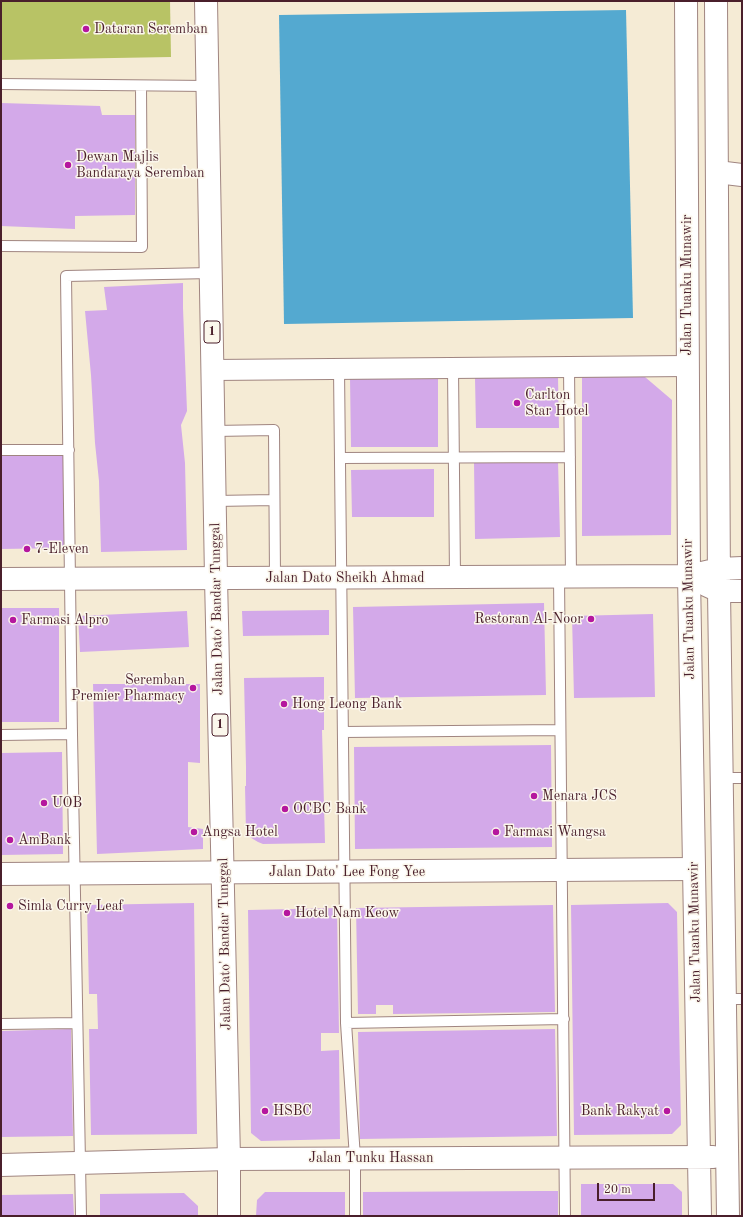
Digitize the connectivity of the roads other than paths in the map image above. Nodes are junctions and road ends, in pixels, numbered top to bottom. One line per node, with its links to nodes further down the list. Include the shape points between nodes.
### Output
1 (206, 1): 6 (main road, Jalan Dato' Bandar Tunggal / 1)
2 (686, 1): 11 (main road, Jalan Tuanku Munawir)
3 (716, 1): 7 (main road, Jalan Tuanku Munawir)
4 (1, 84): 5 (lane)
5 (141, 86): 6 (lane); 9 (lane, via 142,247)
6 (208, 86): 10 (main road, Jalan Dato' Bandar Tunggal / 1)
7 (717, 172): 8 (main road); 25 (main road, Jalan Tuanku Munawir)
8 (742, 174)
9 (1, 246)
10 (211, 272): 15 (main road, Jalan Dato' Bandar Tunggal / 1); 18 (lane, via 66,276)
11 (688, 366): 12 (street); 26 (main road, Jalan Tuanku Munawir)
12 (569, 367): 13 (street); 19 (lane)
13 (453, 368): 14 (street); 21 (lane)
14 (339, 369): 15 (street); 20 (lane)
15 (213, 370): 16 (main road, Jalan Dato' Bandar Tunggal / 1)
16 (214, 431): 22 (lane, via 274,430); 23 (main road, Jalan Dato' Bandar Tunggal / 1)
17 (1, 450): 18 (lane)
18 (69, 450): 33 (lane)
19 (570, 457): 21 (lane); 28 (lane)
20 (340, 458): 21 (lane); 31 (lane)
21 (454, 458): 27 (lane)
22 (274, 500): 23 (lane); 30 (lane)
23 (215, 501): 29 (main road, Jalan Dato' Bandar Tunggal / 1)
24 (742, 568): 25 (main road, Jalan Dato Sheikh Ahmad)
25 (719, 569): 26 (main road, Jalan Dato Sheikh Ahmad); 35 (main road, Jalan Tuanku Munawir)
26 (689, 576): 28 (main road, Jalan Dato Sheikh Ahmad); 35 (main road); 41 (main road, Jalan Tuanku Munawir)
27 (455, 577): 28 (main road, Jalan Dato Sheikh Ahmad); 31 (main road, Jalan Dato Sheikh Ahmad)
28 (565, 577): 36 (lane)
29 (216, 578): 30 (main road, Jalan Dato Sheikh Ahmad); 33 (main road, Jalan Dato Sheikh Ahmad); 43 (main road, Jalan Dato' Bandar Tunggal / 1)
30 (275, 578): 31 (main road, Jalan Dato Sheikh Ahmad)
31 (341, 578): 37 (lane)
32 (1, 579): 33 (main road, Jalan Dato Sheikh Ahmad)
33 (70, 579): 38 (lane)
34 (742, 591): 35 (main road)
35 (719, 592): 40 (main road, Jalan Tuanku Munawir)
36 (560, 730): 37 (lane); 42 (lane)
37 (343, 732): 44 (lane)
38 (72, 734): 39 (lane); 45 (lane)
39 (1, 735)
40 (732, 778): 47 (main road, Jalan Tuanku Munawir)
41 (694, 869): 42 (main road, Jalan Dato' Lee Fong Yee); 52 (main road, Jalan Tuanku Munawir)
42 (562, 870): 44 (main road, Jalan Dato' Lee Fong Yee); 48 (lane)
43 (223, 872): 44 (main road, Jalan Dato' Lee Fong Yee); 45 (main road, Jalan Dato' Lee Fong Yee); 54 (main road, Jalan Dato' Bandar Tunggal / 1)
44 (344, 872): 50 (lane)
45 (74, 873): 46 (main road, Jalan Dato' Lee Fong Yee); 49 (lane)
46 (1, 874)
47 (734, 999): 53 (main road, Jalan Tuanku Munawir)
48 (564, 1019): 50 (lane); 56 (lane)
49 (76, 1023): 51 (lane); 57 (lane)
50 (346, 1023): 55 (lane)
51 (1, 1024)
52 (699, 1157): 53 (main road, Jalan Tunku Hassan); 56 (main road, Jalan Tunku Hassan); 63 (main road, Jalan Tuanku Munawir)
53 (734, 1157): 64 (main road, Jalan Tuanku Munawir)
54 (229, 1158): 55 (main road, Jalan Tunku Hassan); 57 (main road, Jalan Tunku Hassan); 60 (main road, Jalan Dato' Bandar Tunggal / 1)
55 (355, 1158): 56 (main road, Jalan Tunku Hassan); 61 (lane)
56 (565, 1158): 62 (lane)
57 (79, 1163): 58 (main road, Jalan Tunku Hassan); 59 (lane)
58 (1, 1165)
59 (81, 1216)
60 (229, 1216)
61 (355, 1216)
62 (566, 1216)
63 (700, 1216)
64 (728, 1216)

